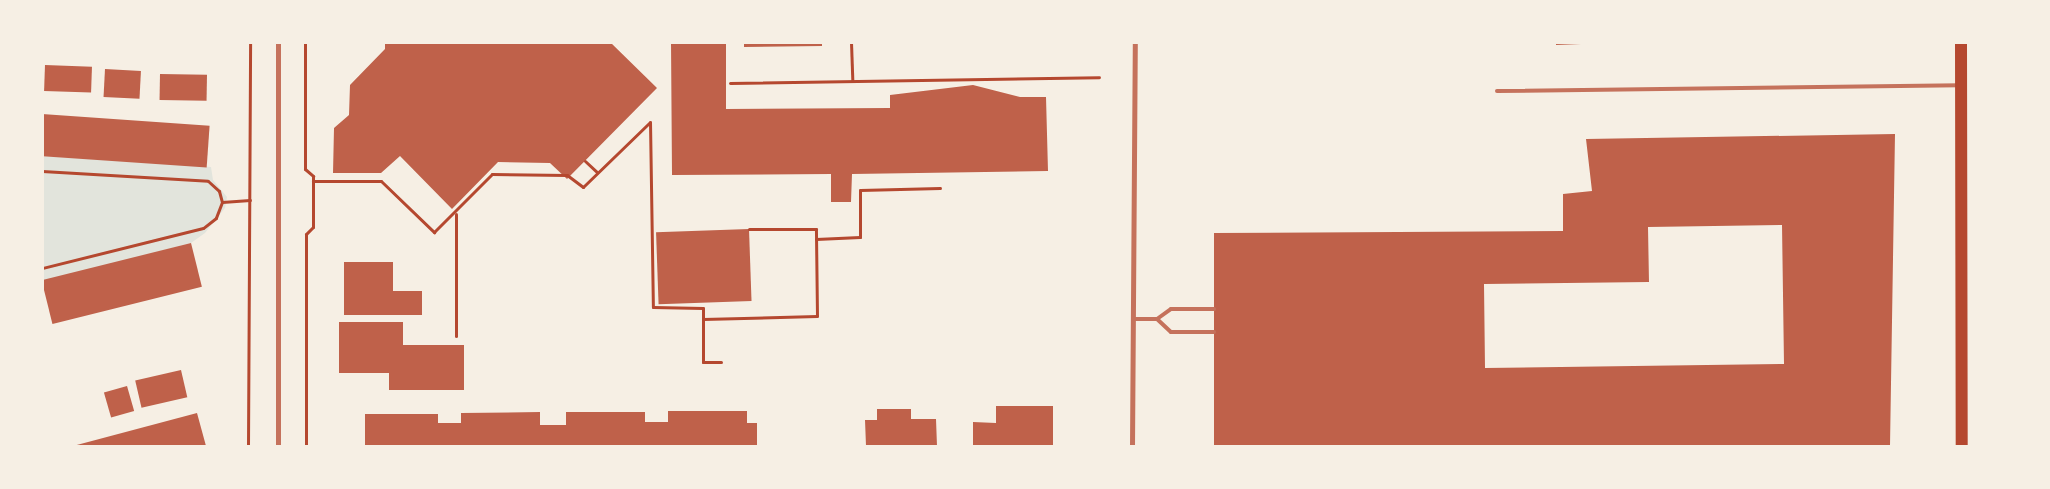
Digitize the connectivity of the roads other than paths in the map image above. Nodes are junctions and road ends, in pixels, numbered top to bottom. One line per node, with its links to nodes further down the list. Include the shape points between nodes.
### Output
1 (278, 42): 10 (street)
2 (1135, 42): 7 (street)
3 (1960, 42): 4 (main road)
4 (1960, 85): 5 (lane); 12 (main road)
5 (1497, 91)
6 (1214, 309): 8 (lane, via 1171,309)
7 (1133, 319): 8 (lane); 11 (street)
8 (1158, 319): 9 (lane, via 1171,332)
9 (1214, 332)
10 (278, 446)
11 (1132, 446)
12 (1962, 446)

